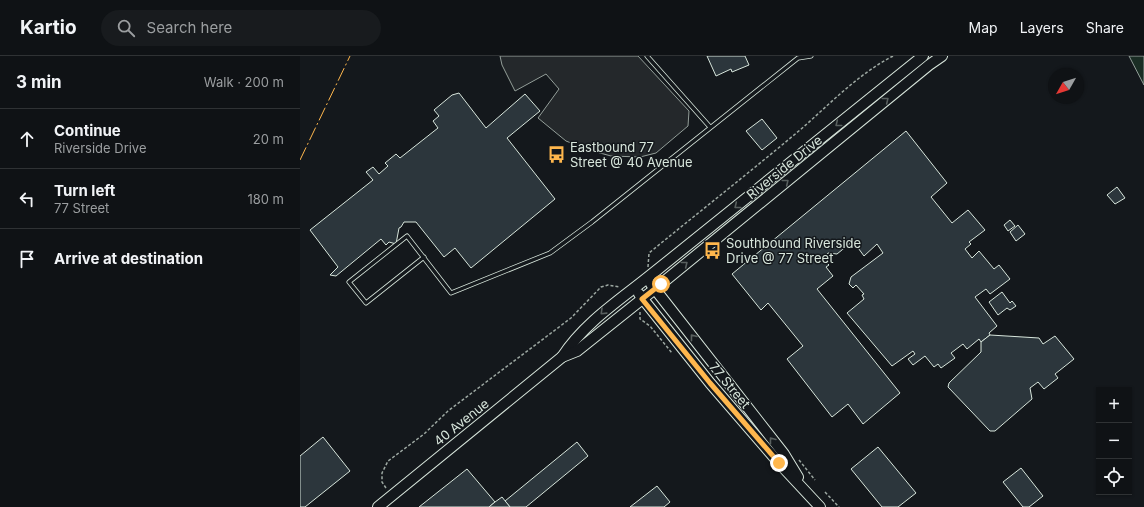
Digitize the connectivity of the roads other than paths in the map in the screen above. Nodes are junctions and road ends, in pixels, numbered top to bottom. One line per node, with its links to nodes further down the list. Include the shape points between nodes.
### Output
1 (647, 56): 6 (lane)
2 (810, 56): 5 (lane)
3 (923, 56): 8 (main road, Riverside Drive, one-way to 8)
4 (942, 56): 10 (main road, Riverside Drive, one-way to 4)
5 (797, 57): 6 (lane)
6 (710, 128): 7 (lane, via 550,253 451,293)
7 (424, 258): 7 (lane, via 366,303 349,282 407,236)
8 (647, 274): 9 (main road, 40 Avenue); 10 (main road, 77 Street)
9 (634, 288): 11 (main road, 77 Street); 12 (main road, 40 Avenue, one-way to 12, via 609,306 571,344)
10 (655, 289): 11 (main road, Riverside Drive); 13 (main road, 77 Street, one-way to 10, via 784,454)
11 (642, 299): 12 (main road, 40 Avenue, via 577,351); 13 (main road, 77 Street, via 774,458)
12 (562, 357): 14 (main road, 40 Avenue)
13 (810, 495): 15 (main road, 77 Street)
14 (378, 507)
15 (820, 507)

